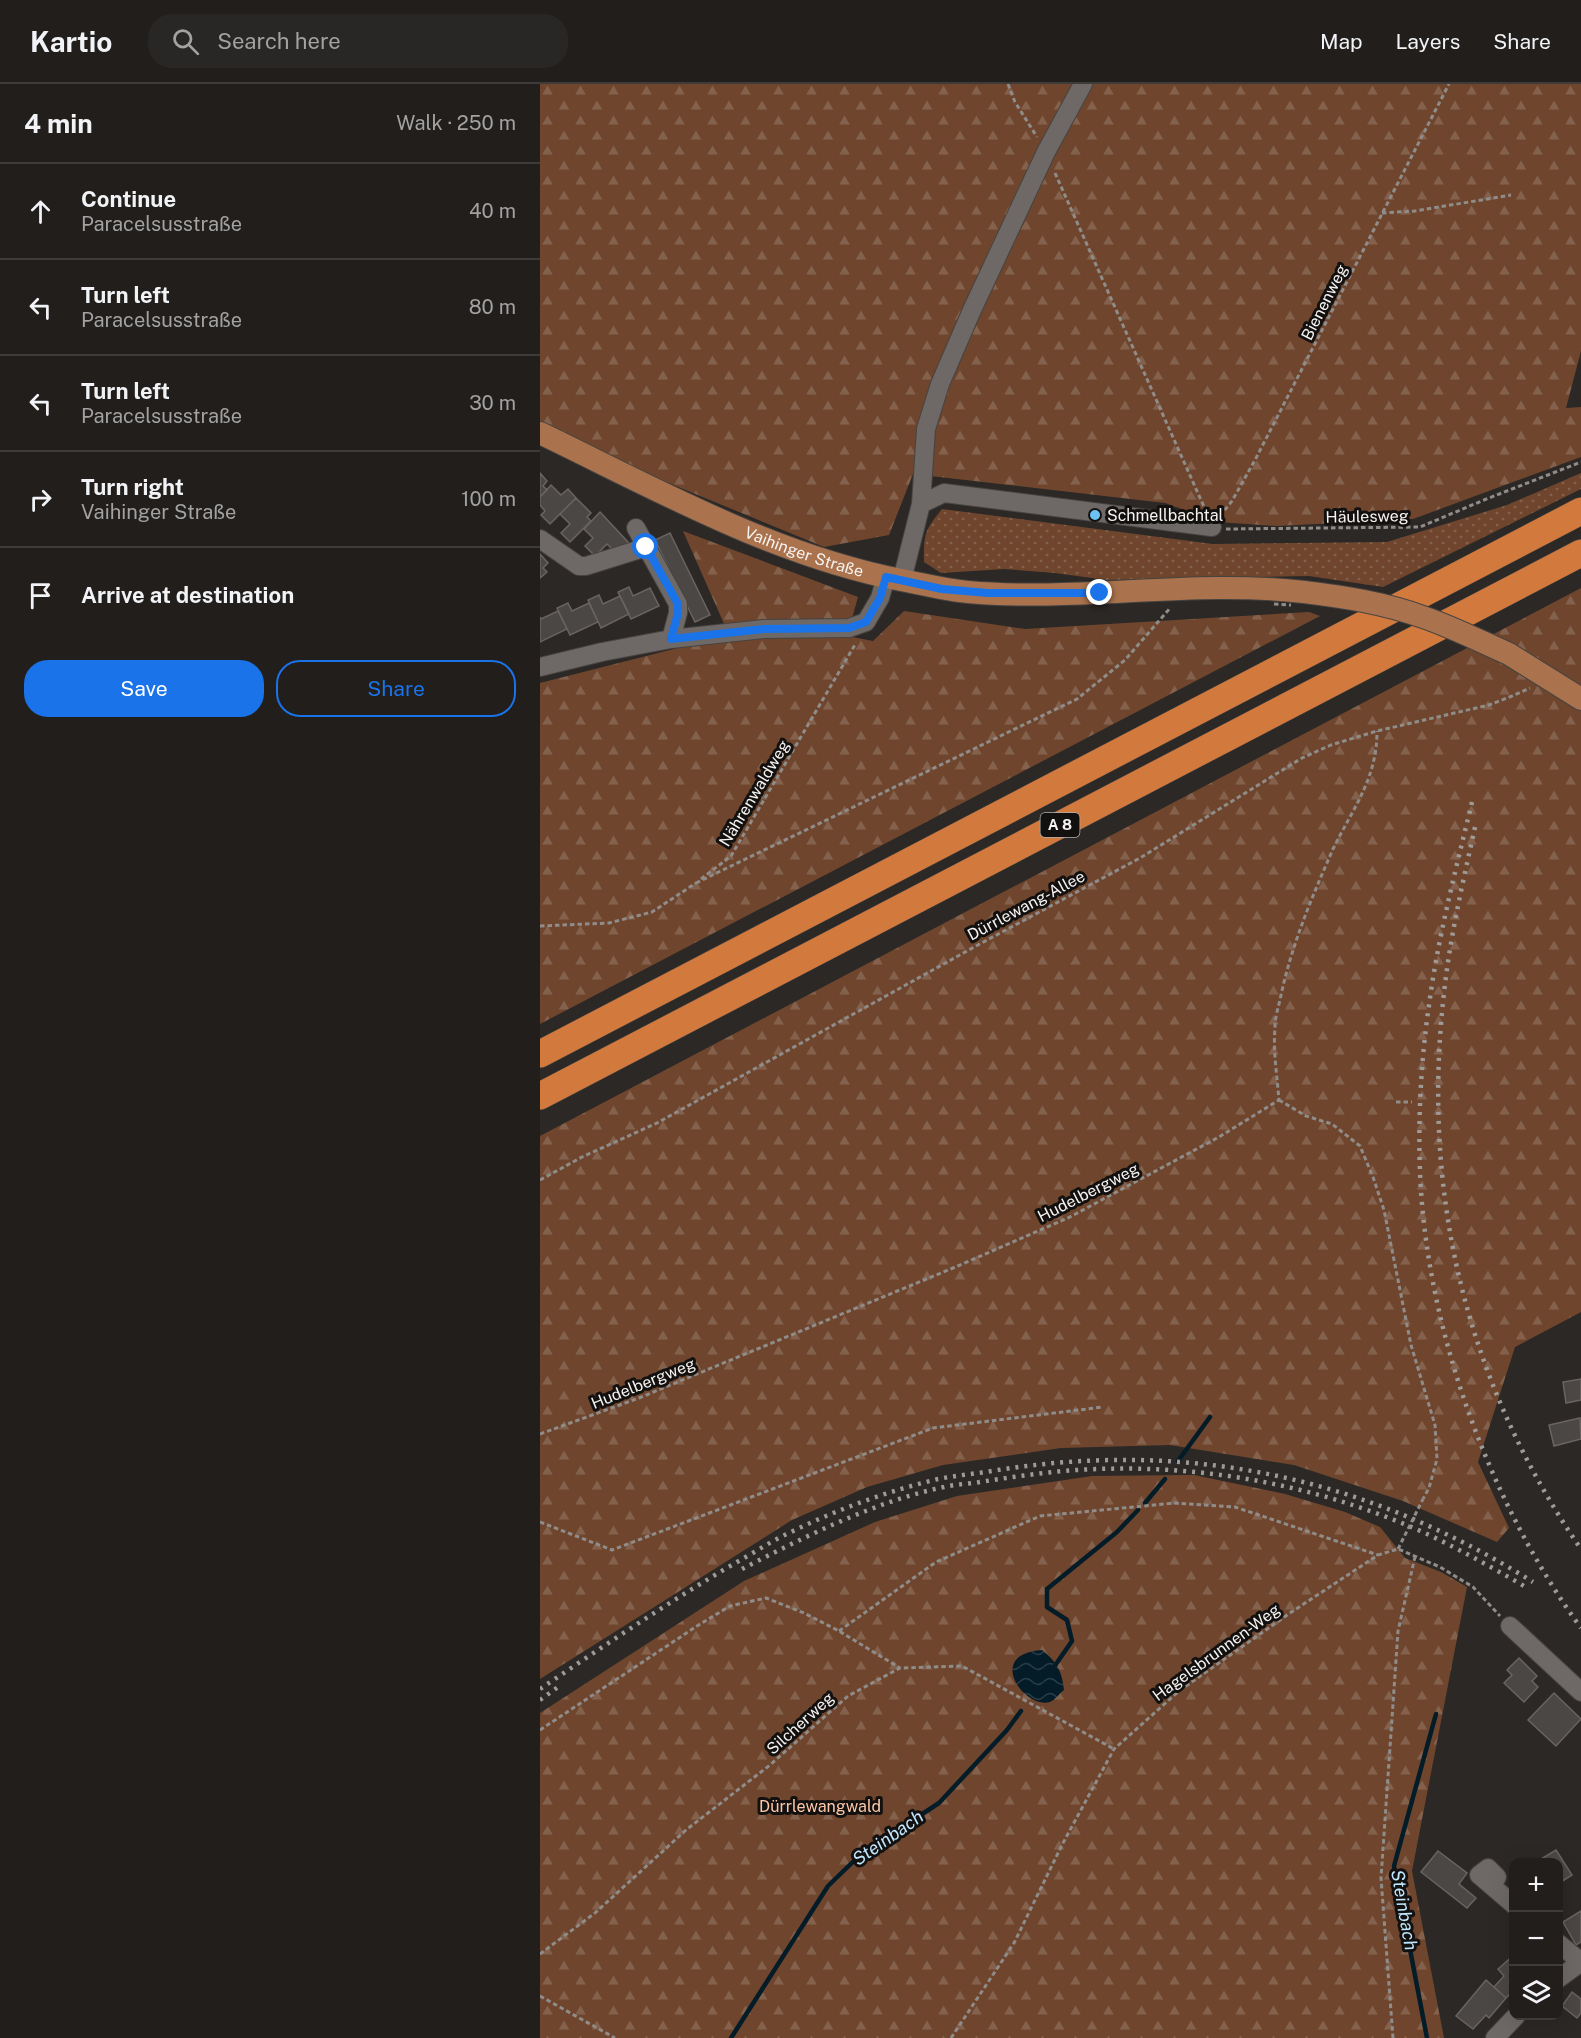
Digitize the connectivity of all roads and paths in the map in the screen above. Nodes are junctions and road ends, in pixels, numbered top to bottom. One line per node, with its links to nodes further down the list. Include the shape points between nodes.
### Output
1 (1008, 84): 4 (path)
2 (1083, 84): 4 (street)
3 (1449, 84): 6 (path, Bienenweg)
4 (1046, 152): 9 (street, via 940,384 926,429); 11 (path)
5 (1512, 195): 6 (path)
6 (1382, 213): 11 (path, Bienenweg, via 1255,460)
7 (540, 433): 16 (main road, Vaihinger Straße, via 743,530 824,560)
8 (1581, 462): 11 (path, Häulesweg, via 1420,527)
9 (921, 504): 11 (street, via 944,493); 16 (street)
10 (1581, 511): 26 (highway, A 8)
11 (1212, 527)
12 (636, 528): 14 (street)
13 (540, 539): 14 (street, via 579,566)
14 (646, 547): 19 (street, via 678,604)
15 (1581, 553): 27 (highway, A 8)
16 (894, 579): 18 (street); 22 (main road, Vaihinger Straße, bridge, via 942,589 1014,595 1232,588 1355,599 1461,632 1509,654)
17 (1173, 606): 24 (path, via 1125,660 1077,699)
18 (866, 622): 19 (street, via 849,628 764,629); 24 (path, Nährenwaldweg, via 731,856)
19 (671, 639): 20 (street)
20 (540, 667)
21 (1535, 684): 23 (path, Dürrlewang-Allee, via 1489,705)
22 (1581, 699)
23 (1377, 731): 28 (path, via 1369,780 1304,915 1286,970 1275,1026); 31 (path, Dürrlewang-Allee, via 1302,758 1140,858 657,1123)
24 (696, 883): 25 (path, Nährenwaldweg, via 652,912 609,923)
25 (540, 926)
26 (540, 1054)
27 (540, 1096)
28 (1279, 1100): 33 (path, Hudelbergweg, via 1219,1137 1068,1218 660,1389); 35 (path, bridge, via 1306,1116 1332,1124 1360,1146 1384,1210 1411,1345 1434,1425 1437,1459 1429,1488)
29 (1396, 1102): 30 (path)
30 (1412, 1102)
31 (540, 1180)
32 (1103, 1407): 34 (path, via 933,1428 612,1550)
33 (540, 1434)
34 (540, 1522)
35 (1398, 1550): 36 (path, Hagelsbrunnen-Weg); 37 (path)
36 (1378, 1555): 39 (path, via 1235,1507 1175,1503 1040,1516 936,1562); 43 (path, Hagelsbrunnen-Weg, via 1179,1691)
37 (1415, 1557): 38 (path, via 1473,1587); 54 (path, via 1398,1631 1381,1878)
38 (1510, 1626): 41 (street)
39 (839, 1631): 40 (path); 42 (path, via 766,1598 730,1606)
40 (900, 1668): 43 (path, Silcherweg, via 962,1666); 47 (path, Silcherweg, via 849,1695 770,1766 686,1830 595,1913)
41 (1581, 1692)
42 (540, 1730)
43 (1114, 1749): 53 (path, Hagelsbrunnen-Weg, via 1014,1943)
44 (1491, 1885): 45 (street)
45 (1509, 1901)
46 (1563, 1949): 48 (street)
47 (540, 1954)
48 (1579, 1967): 49 (street)
49 (1563, 1976)
50 (540, 1996): 52 (path)
51 (1512, 2020): 55 (street)
52 (615, 2038)
53 (951, 2038)
54 (1393, 2038)
55 (1495, 2038)

